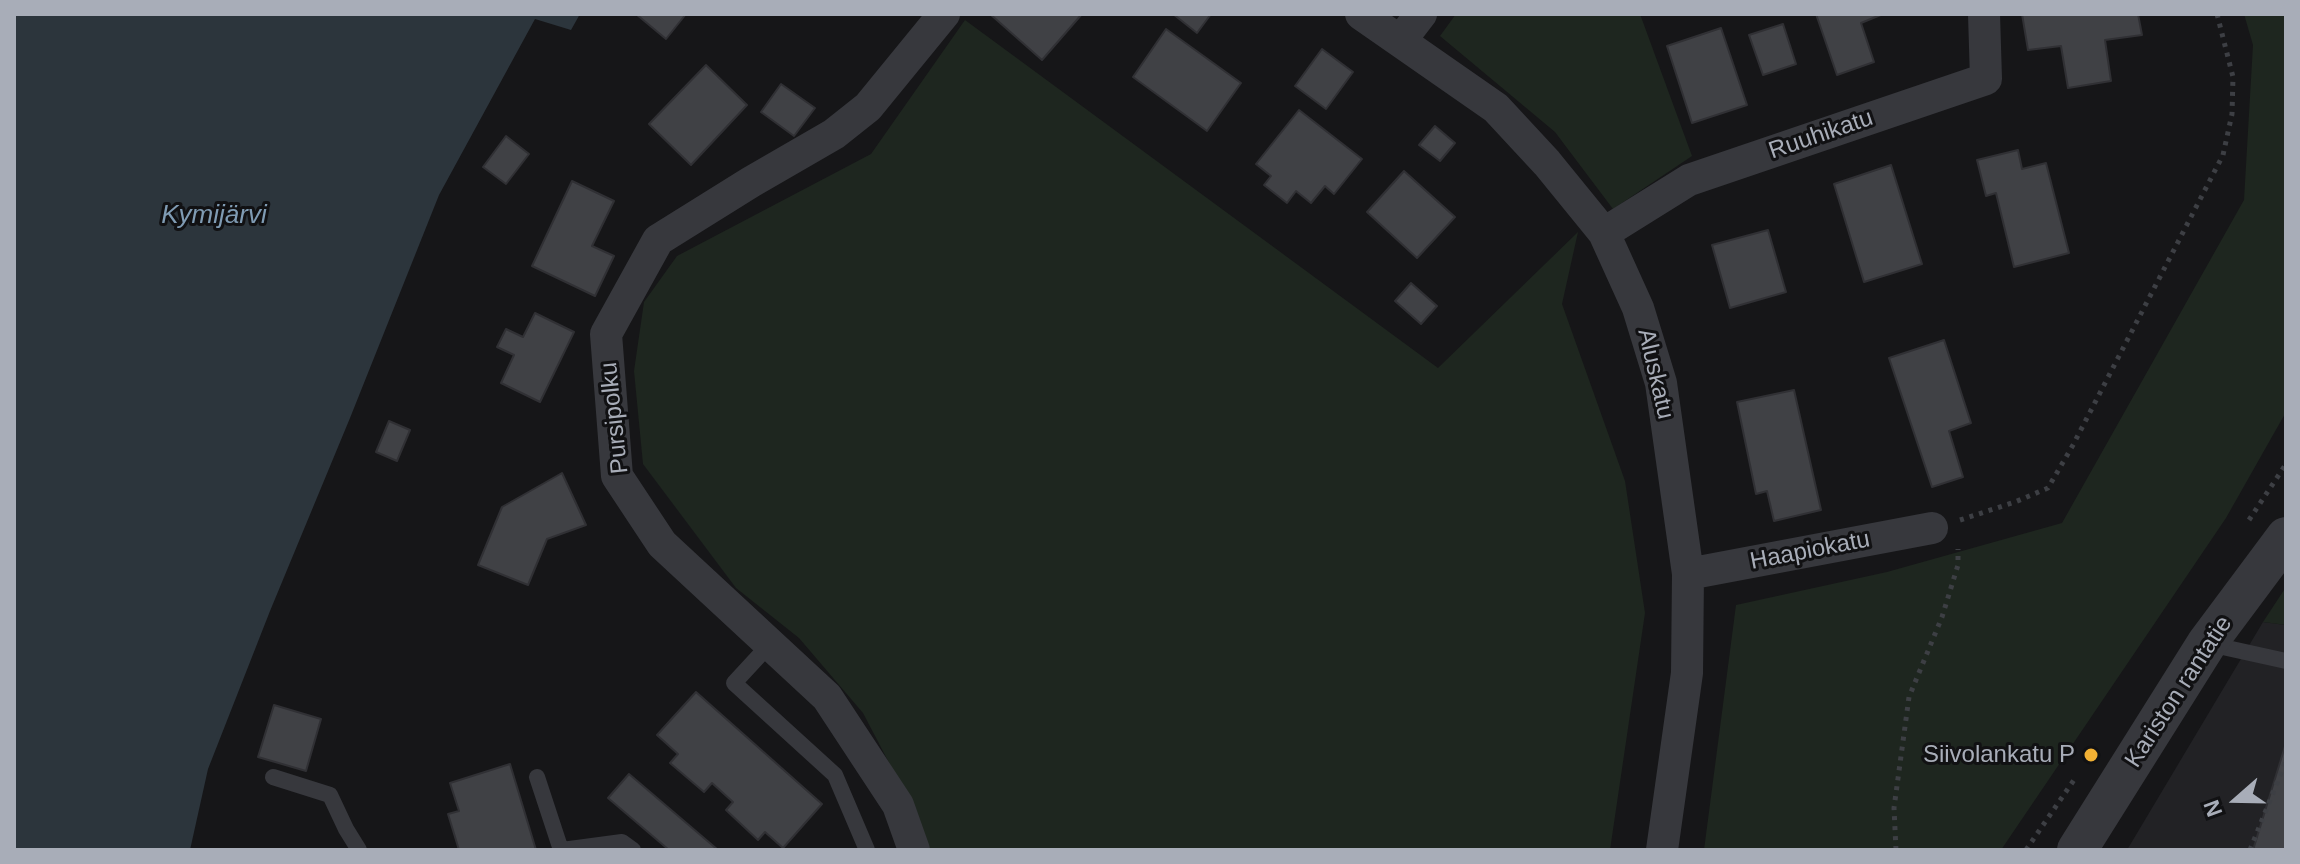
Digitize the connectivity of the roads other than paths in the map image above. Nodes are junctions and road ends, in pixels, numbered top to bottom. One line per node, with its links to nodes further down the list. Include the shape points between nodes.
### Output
1 (944, 14): 11 (street, Pursipolku, via 868,107 834,134 658,240 606,334 617,476 662,544)
2 (1361, 14): 5 (street, Aluskatu)
3 (1421, 14): 5 (street)
4 (1984, 14): 6 (street, Ruuhikatu, via 1986,79 1689,180)
5 (1401, 40): 6 (street, Aluskatu, via 1496,108)
6 (1604, 233): 9 (street, Aluskatu, via 1638,308 1661,383)
7 (1945, 524): 9 (street, Haapiokatu)
8 (2286, 537): 10 (street, Kariston rantatie)
9 (1688, 574): 20 (street, Aluskatu, via 1687,673)
10 (2207, 643): 12 (lane); 21 (street, Kariston rantatie)
11 (770, 644): 18 (lane, via 734,683 835,775); 19 (street, Pursipolku, via 827,697 898,805)
12 (2286, 661)
13 (273, 777): 15 (lane, via 330,795)
14 (537, 777): 16 (lane)
15 (359, 850)
16 (561, 850): 17 (lane, via 622,842)
17 (633, 850)
18 (867, 850)
19 (914, 850)
20 (1662, 850)
21 (2077, 850)

